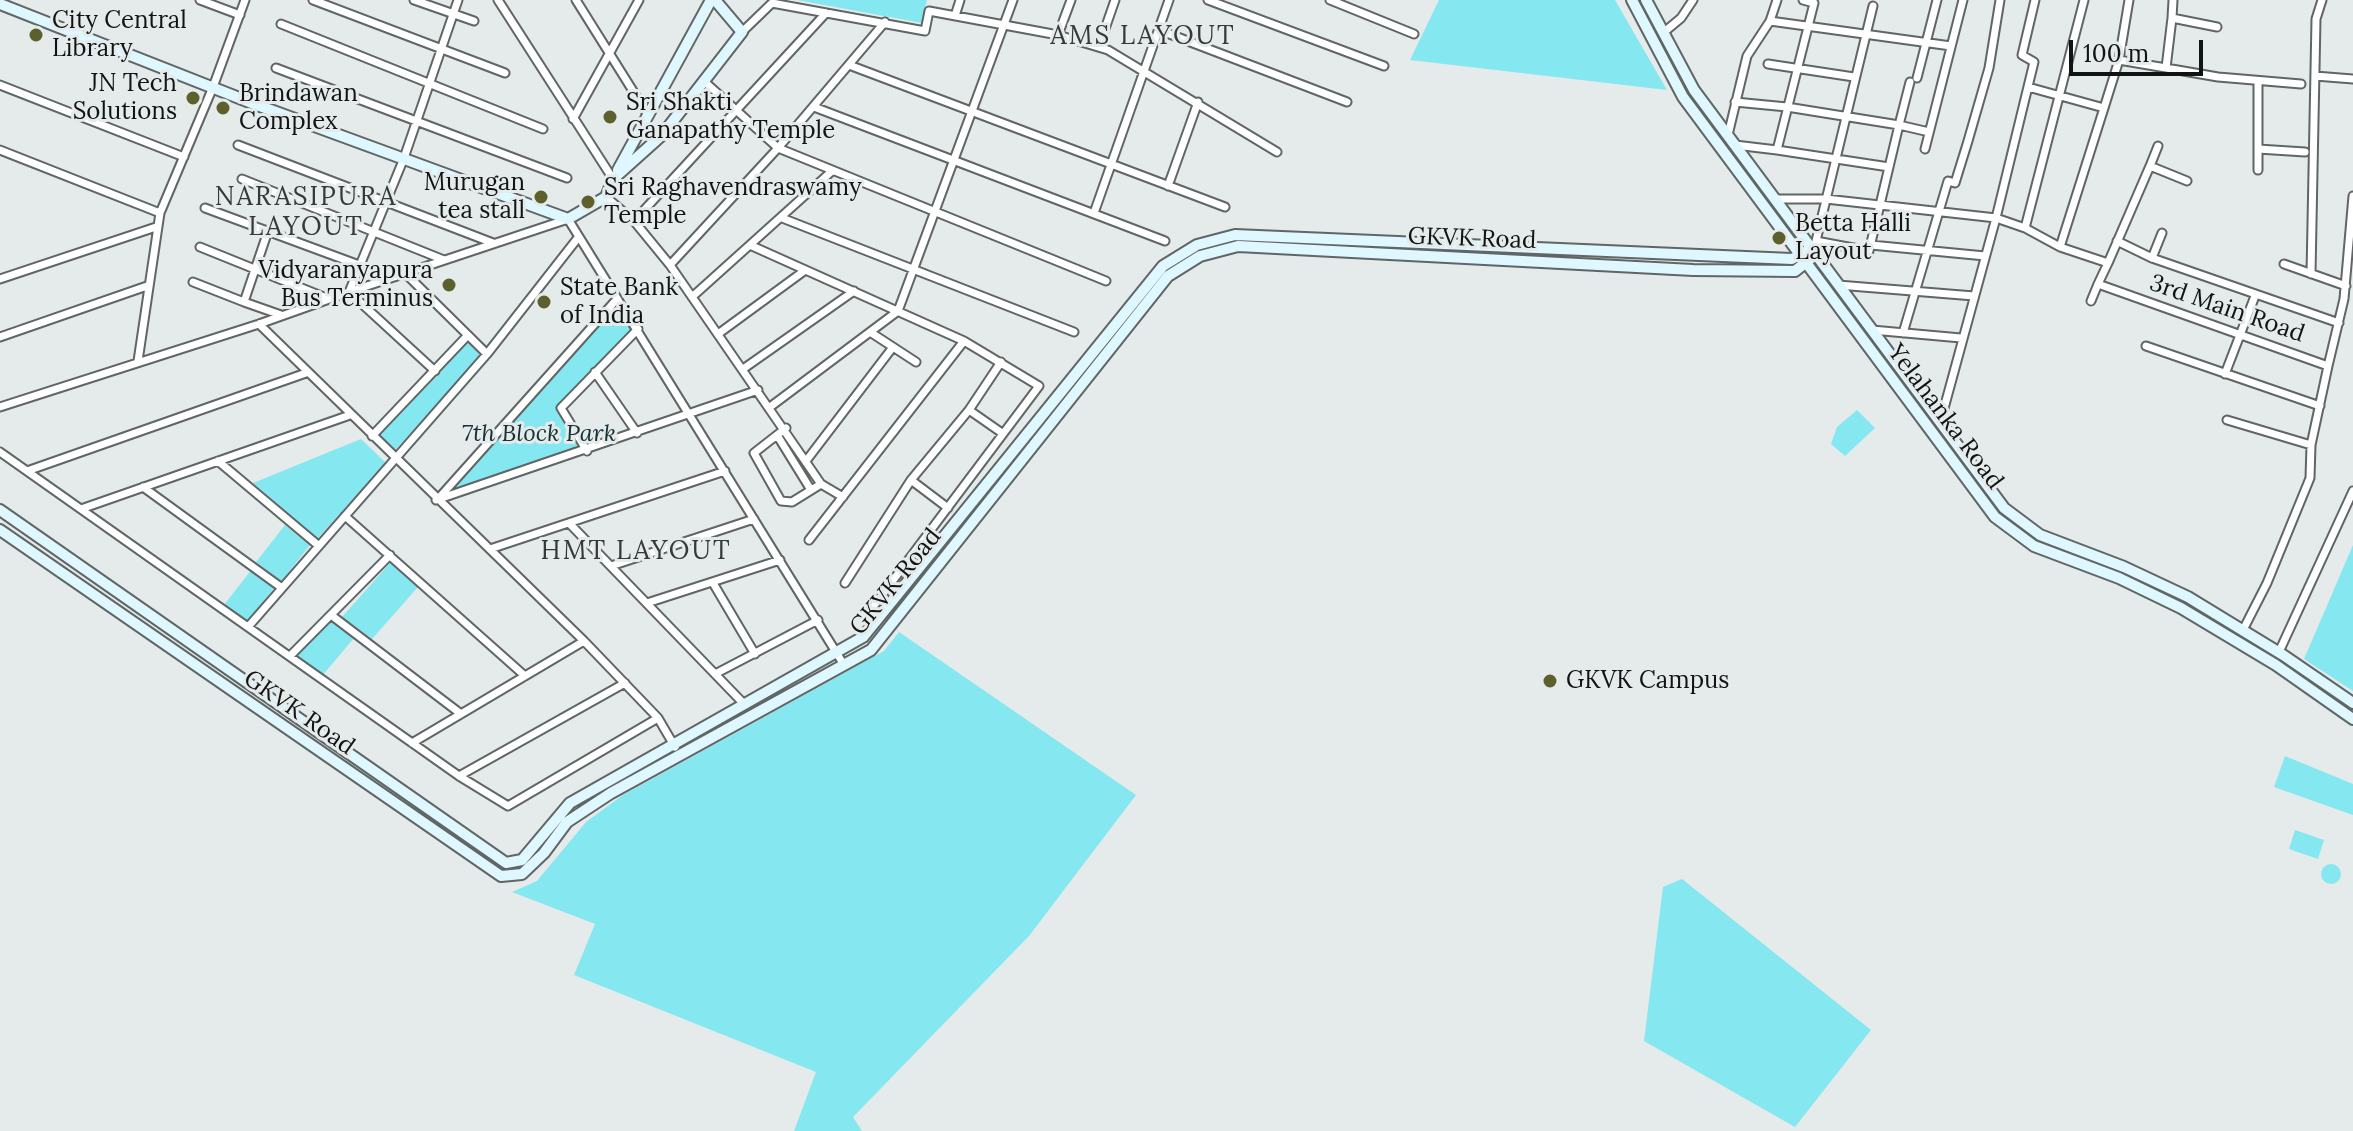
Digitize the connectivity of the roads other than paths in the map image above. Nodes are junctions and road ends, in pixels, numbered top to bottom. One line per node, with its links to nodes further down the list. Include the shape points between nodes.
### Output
1 (29, 0): 38 (main road)
2 (200, 0): 40 (street)
3 (245, 0): 40 (street)
4 (313, 0): 59 (street)
5 (414, 0): 39 (street)
6 (458, 0): 39 (street)
7 (498, 0): 92 (street)
8 (576, 0): 60 (street)
9 (639, 0): 60 (street)
10 (713, 0): 51 (main road); 89 (main road)
11 (931, 0): 36 (street)
12 (960, 0): 41 (street)
13 (1013, 0): 47 (street)
14 (1071, 0): 55 (street)
15 (1115, 0): 57 (street)
16 (1169, 0): 50 (street)
17 (1208, 0): 64 (street)
18 (1330, 0): 54 (street)
19 (1632, 0): 149 (main road, Yelahanka Road, via 1683,97)
20 (1646, 0): 52 (main road, Yelahanka Road)
21 (1693, 0): 52 (street)
22 (1777, 0): 44 (street)
23 (1803, 0): 33 (street)
24 (1937, 0): 56 (street)
25 (1963, 0): 58 (street)
26 (2000, 0): 129 (street, via 1989,68 1968,141 1955,183 1948,181)
27 (2035, 0): 79 (street, via 2022,55 2035,60)
28 (2084, 0): 80 (street)
29 (2129, 0): 61 (street)
30 (2173, 0): 42 (street)
31 (2322, 0): 70 (street, via 2316,19)
32 (772, 1): 37 (street); 51 (street)
33 (1815, 2): 48 (street)
34 (0, 4): 38 (main road)
35 (1873, 6): 53 (street)
36 (929, 11): 41 (street); 45 (street, via 925,31)
37 (826, 13): 45 (street); 87 (street)
38 (24, 14): 78 (main road)
39 (453, 14): 43 (street); 59 (street)
40 (240, 15): 78 (street)
41 (955, 16): 47 (street)
42 (2172, 18): 49 (street); 67 (street)
43 (474, 21)
44 (1770, 21): 48 (street); 83 (street, via 1747,56)
45 (885, 22): 63 (street)
46 (281, 24): 75 (street)
47 (1004, 25): 55 (street); 88 (street)
48 (1807, 25): 53 (street); 66 (street)
49 (2217, 27)
50 (1159, 30): 68 (street); 82 (street)
51 (742, 32): 73 (main road)
52 (1663, 33): 96 (main road, Yelahanka Road, via 1694,90)
53 (1867, 33): 56 (street); 71 (street)
54 (1414, 34)
55 (1058, 35): 57 (street)
56 (1927, 42): 58 (street); 93 (street)
57 (1099, 46): 68 (street)
58 (1951, 46): 95 (street)
59 (441, 49): 69 (street); 75 (street)
60 (610, 52): 89 (street); 92 (street)
61 (2119, 60): 67 (street); 86 (street)
62 (1768, 64): 66 (street)
63 (849, 65): 84 (street); 88 (street)
64 (1384, 66)
65 (276, 68): 91 (street)
66 (1795, 68): 71 (street); 85 (street)
67 (2166, 68): 74 (street)
68 (1145, 70): 81 (street); 110 (street)
69 (505, 73)
70 (2315, 76): 72 (street); 162 (street)
71 (1854, 77): 90 (street)
72 (2353, 79)
73 (705, 82): 87 (street); 117 (main road, via 662,135)
74 (2258, 82): 76 (street); 101 (street)
75 (429, 83): 91 (street); 94 (street)
76 (2301, 84)
77 (0, 85): 106 (street)
78 (213, 87): 106 (street); 108 (main road)
79 (2028, 87): 80 (street); 133 (street)
80 (2061, 96): 86 (street); 137 (street)
81 (1198, 102): 104 (street); 119 (street)
82 (1347, 102)
83 (1735, 102): 85 (street); 96 (street)
84 (814, 107): 99 (street); 109 (street)
85 (1787, 107): 90 (street); 103 (street)
86 (2104, 108): 148 (street)
87 (735, 109): 99 (street); 135 (street)
88 (972, 109): 109 (street); 110 (street)
89 (648, 115): 117 (main road)
90 (1846, 115): 93 (street); 107 (street)
91 (417, 119): 108 (street); 115 (street)
92 (573, 119): 117 (street)
93 (1899, 125): 95 (street); 112 (street)
94 (543, 129)
95 (1929, 132): 100 (street)
96 (1731, 140): 103 (street); 122 (main road, Yelahanka Road)
97 (238, 145): 124 (street)
98 (2158, 146): 111 (street)
99 (778, 148): 114 (street); 157 (street)
100 (1925, 149)
101 (2258, 149): 105 (street); 113 (street)
102 (0, 150): 130 (street)
103 (1777, 150): 107 (street)
104 (1277, 152)
105 (2305, 152)
106 (184, 157): 130 (street)
107 (1835, 157): 112 (street); 123 (street)
108 (404, 158): 124 (street); 134 (main road)
109 (953, 160): 128 (street); 131 (street)
110 (1112, 164): 119 (street); 131 (street)
111 (2150, 166): 118 (street); 143 (street)
112 (1889, 167): 125 (street)
113 (2258, 170)
114 (832, 171): 128 (street); 132 (street)
115 (567, 178)
116 (242, 179): 139 (street)
117 (613, 179): 121 (main road)
118 (2187, 181)
119 (1168, 186): 126 (street)
120 (2353, 196): 169 (street)
121 (606, 197): 134 (main road); 135 (street)
122 (1774, 199): 123 (street); 149 (main road, Yelahanka Road)
123 (1826, 199): 125 (street); 149 (street)
124 (386, 200): 139 (street); 144 (street)
125 (1880, 205): 129 (street); 145 (street)
126 (1225, 207)
127 (205, 208): 138 (street)
128 (934, 211): 159 (street); 164 (street)
129 (1938, 211): 133 (street); 150 (street)
130 (160, 213): 136 (street)
131 (1094, 213): 142 (street)
132 (782, 218): 146 (street); 159 (street)
133 (1996, 218): 137 (street); 151 (street)
134 (568, 219): 141 (street); 144 (street)
135 (634, 221): 157 (street)
136 (156, 227): 163 (street); 168 (street)
137 (2025, 228): 148 (street)
138 (268, 231): 156 (street); 158 (street)
139 (373, 232): 153 (street); 156 (street)
140 (2162, 233): 152 (street)
141 (577, 239): 177 (street); 197 (street)
142 (1165, 241)
143 (2117, 241): 152 (street); 154 (street)
144 (494, 243): 153 (street)
145 (1871, 245): 149 (street, via 1869,251); 150 (street)
146 (752, 246): 160 (street); 175 (street)
147 (200, 247): 158 (street)
148 (2060, 247): 154 (street)
149 (1811, 252): 167 (main road, Yelahanka Road); 261 (main road, GKVK Road, via 1235,235 1197,245 1163,266 863,637); 265 (main road, GKVK Road, via 1795,271 1238,246 1200,256 1168,276 977,512 888,632 871,650); 273 (main road, Yelahanka Road, via 1995,517 2034,546 2181,608)
150 (1926, 252): 151 (street); 172 (street)
151 (1985, 256): 173 (street)
152 (2152, 258): 174 (street)
153 (444, 260): 161 (street)
154 (2108, 263): 166 (street)
155 (2284, 264): 162 (street)
156 (359, 265): 171 (street)
157 (670, 265): 175 (street)
158 (256, 267): 176 (street); 179 (street)
159 (914, 268): 180 (street); 187 (street)
160 (804, 271): 170 (street); 189 (street)
161 (405, 273): 171 (street); 190 (street)
162 (2311, 274): 169 (street)
163 (0, 279)
164 (1106, 281)
165 (193, 282): 179 (street)
166 (2098, 284): 178 (street); 191 (street, 3rd Main Road)
167 (1838, 285): 172 (street); 185 (main road, Yelahanka Road)
168 (147, 286): 192 (street); 198 (street)
169 (2346, 286): 182 (street)
170 (854, 291): 180 (street); 202 (street)
171 (349, 292): 176 (street); 203 (street)
172 (1914, 293): 173 (street); 188 (street)
173 (1974, 296): 193 (street)
174 (2255, 296): 182 (street); 191 (street)
175 (692, 297): 189 (street)
176 (329, 299): 181 (street)
177 (617, 299): 184 (street); 235 (street)
178 (2091, 301)
179 (244, 302): 181 (street)
180 (898, 311): 186 (street); 194 (street)
181 (283, 316): 183 (street)
182 (2339, 323): 201 (street)
183 (259, 324): 198 (street); 205 (street)
184 (638, 329): 204 (street); 213 (street)
185 (1872, 330): 188 (street); 215 (main road, Yelahanka Road)
186 (870, 332): 196 (street); 210 (street)
187 (1074, 332)
188 (1903, 333): 193 (street)
189 (718, 334): 202 (street)
190 (468, 335): 197 (street); 203 (street)
191 (2239, 335): 201 (street, 3rd Main Road); 206 (street)
192 (0, 337)
193 (1961, 338): 215 (street)
194 (964, 341): 200 (street); 234 (street)
195 (2146, 346): 206 (street)
196 (893, 347): 199 (street); 226 (street)
197 (487, 354): 224 (street)
198 (138, 361): 209 (street)
199 (916, 362)
200 (1001, 362): 211 (street); 218 (street, via 1039,386)
201 (2328, 366): 208 (street, 3rd Main Road)
202 (743, 369): 207 (street)
203 (435, 371): 220 (street)
204 (595, 372): 217 (street); 222 (street, via 561,408)
205 (306, 373): 212 (street); 227 (street)
206 (2225, 374): 208 (street)
207 (758, 390): 210 (street); 213 (street)
208 (2320, 406): 221 (street, 3rd Main Road)
209 (0, 407)
210 (770, 407): 216 (street)
211 (969, 410): 218 (street); 229 (street)
212 (350, 415): 220 (street); 225 (street)
213 (690, 415): 217 (street); 228 (street)
214 (2227, 420): 221 (street)
215 (1940, 423): 259 (main road, Yelahanka Road, via 2004,508 2040,535 2124,567)
216 (786, 428): 219 (street); 226 (street)
217 (637, 433): 222 (street)
218 (1002, 433): 236 (street)
219 (777, 435): 232 (street); 232 (street, via 754,453 781,501 792,502)
220 (372, 436): 224 (street)
221 (2311, 445): 259 (street, 3rd Main Road, via 2310,478)
222 (587, 451): 235 (street)
223 (0, 452): 227 (street)
224 (396, 459): 235 (street); 239 (street)
225 (218, 461): 231 (street); 244 (street)
226 (806, 461): 230 (street)
227 (27, 471): 237 (street)
228 (725, 471): 240 (street); 241 (street)
229 (911, 480): 236 (street); 252 (street)
230 (821, 484): 232 (street); 234 (street)
231 (143, 487): 237 (street); 253 (street)
232 (811, 490)
233 (2353, 491): 262 (street)
234 (843, 497): 243 (street)
235 (436, 500): 245 (street)
236 (948, 508): 255 (street)
237 (81, 509): 258 (street)
238 (0, 510): 246 (main road, GKVK Road)
239 (345, 516): 244 (street); 247 (street)
240 (754, 519): 248 (street); 250 (street)
241 (569, 523): 245 (street); 250 (street)
242 (0, 530): 249 (main road, GKVK Road)
243 (809, 540)
244 (319, 546): 253 (street)
245 (490, 549): 260 (street)
246 (56, 550): 249 (main road); 277 (main road, GKVK Road, via 506,863 522,860 570,803)
247 (390, 555): 256 (street); 267 (street)
248 (780, 560): 251 (street); 257 (street)
249 (47, 562): 277 (main road, GKVK Road, via 501,876 522,874 567,822)
250 (611, 566): 254 (street)
251 (713, 583): 254 (street); 263 (street)
252 (845, 583)
253 (282, 588): 258 (street)
254 (647, 603): 266 (street)
255 (873, 607)
256 (331, 615): 264 (street); 271 (street)
257 (818, 620): 261 (street); 263 (street)
258 (248, 627): 264 (street)
259 (2243, 630): 262 (main road, Yelahanka Road)
260 (584, 641): 267 (street); 268 (street)
261 (839, 652): 265 (street); 270 (main road, GKVK Road)
262 (2279, 652): 269 (main road, Yelahanka Road)
263 (755, 654): 266 (street)
264 (290, 656): 274 (street)
265 (844, 665): 276 (main road, GKVK Road)
266 (715, 674): 270 (street)
267 (525, 676): 271 (street)
268 (625, 683): 272 (street); 278 (street)
269 (2353, 703)
270 (744, 704): 275 (main road, GKVK Road)
271 (461, 714): 274 (street)
272 (658, 718): 275 (street); 278 (street, via 508,806)
273 (2353, 719)
274 (412, 743): 278 (street)
275 (673, 744): 276 (street); 277 (main road, GKVK Road)
276 (679, 755): 277 (main road, GKVK Road)
277 (632, 774)
278 (459, 776)

